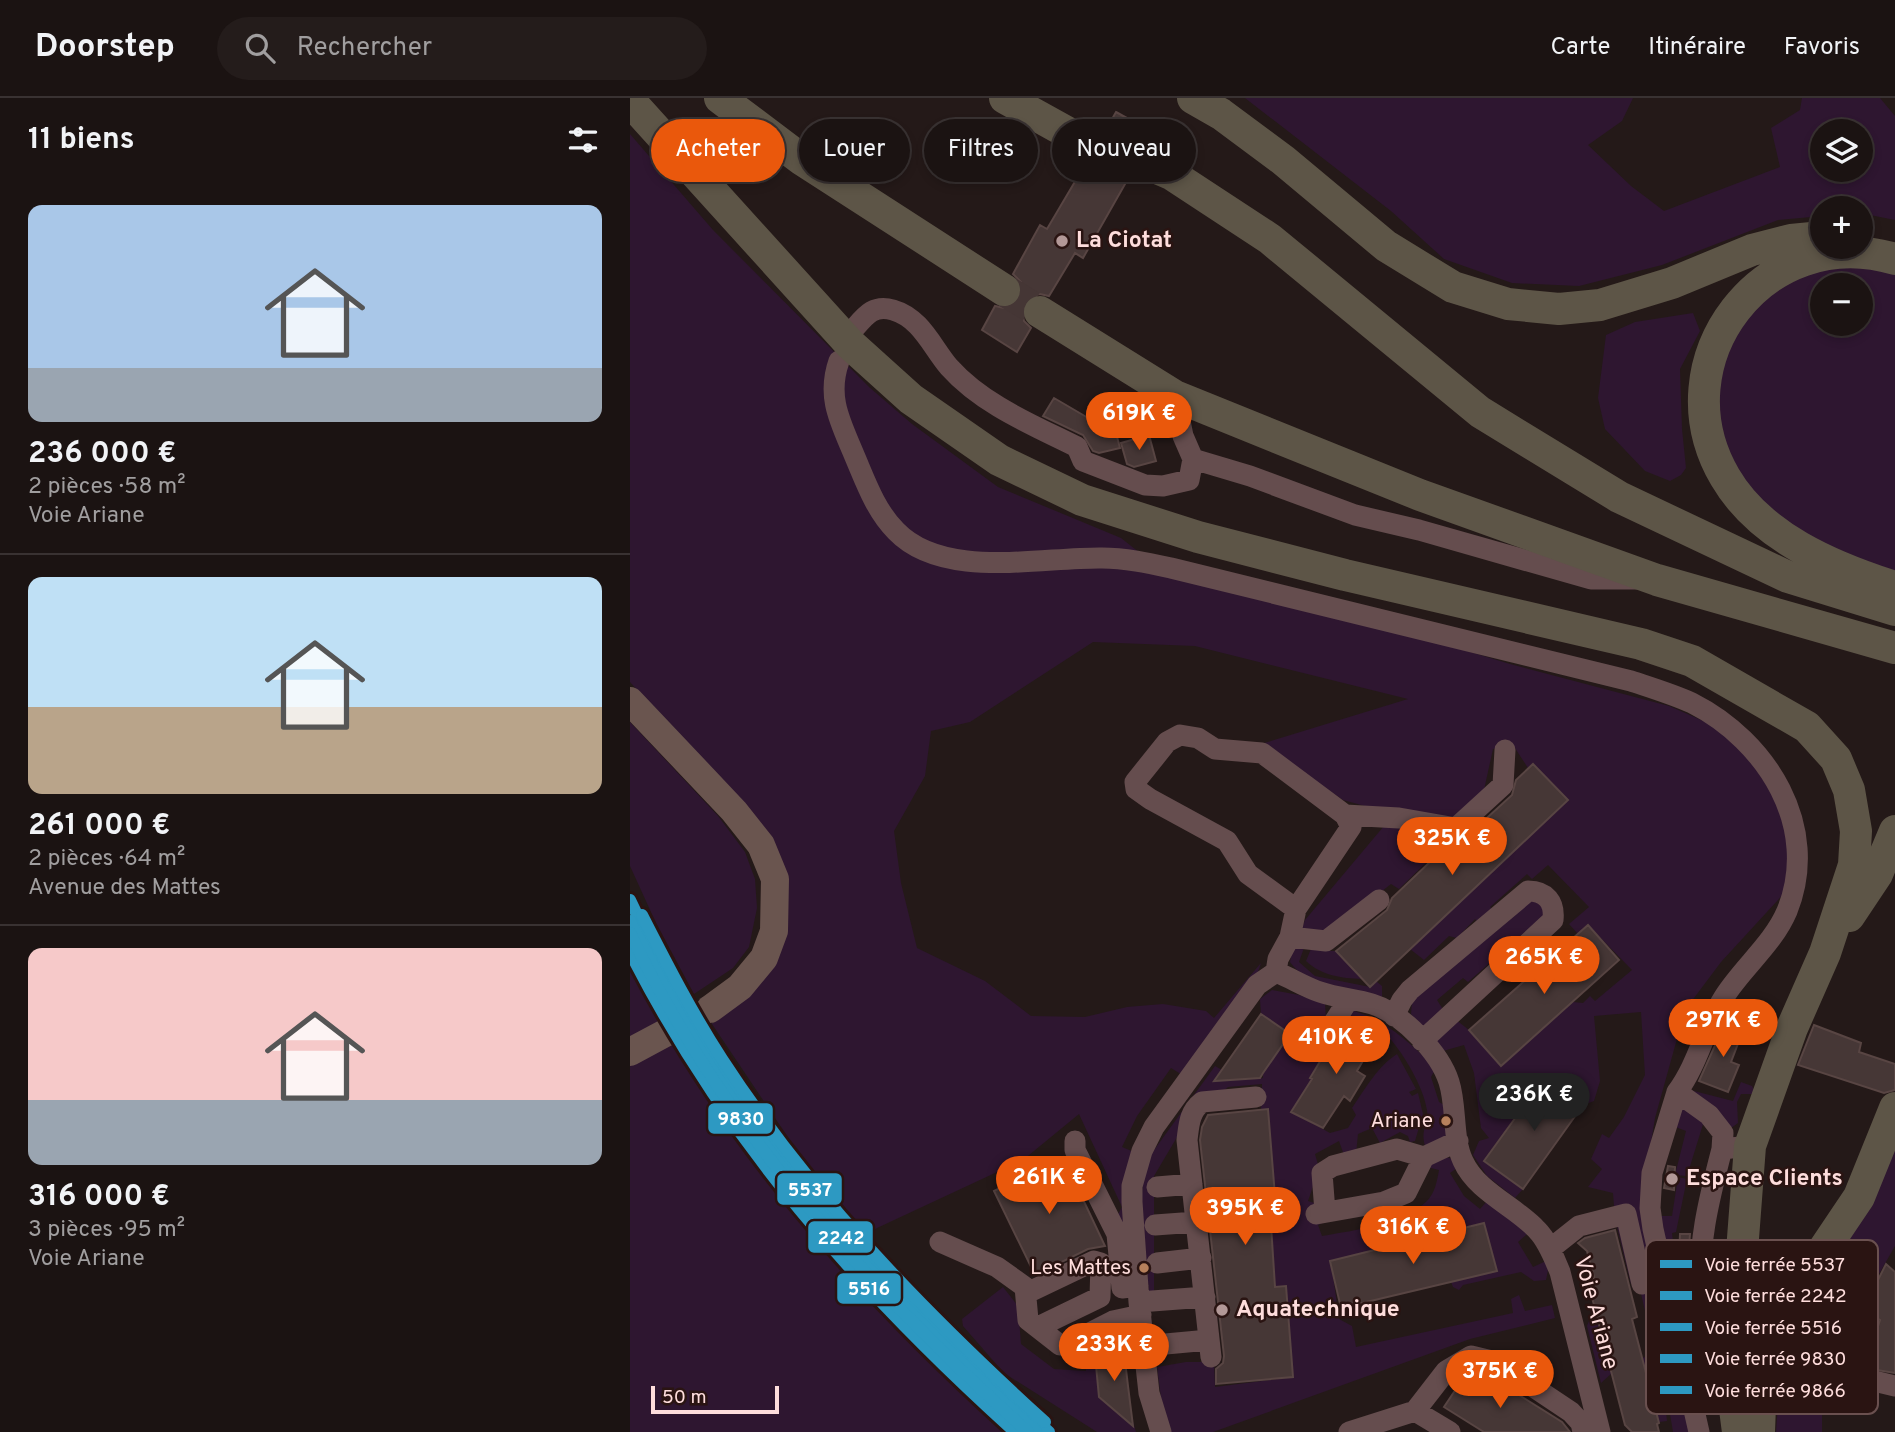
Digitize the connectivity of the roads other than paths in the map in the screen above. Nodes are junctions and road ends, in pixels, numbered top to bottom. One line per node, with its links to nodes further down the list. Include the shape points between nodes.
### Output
1 (720, 98): 11 (highway, via 801,159)
2 (1004, 98): 5 (highway)
3 (1193, 98): 7 (highway, via 1283,160 1386,246 1453,287 1508,304 1559,309 1600,305 1752,250)
4 (630, 101): 28 (highway, via 850,344 911,399 999,460 1082,500 1198,537 1641,644 1692,661 1807,727 1836,759 1849,790 1856,831 1854,865)
5 (1052, 124)
6 (1183, 182): 19 (highway, via 1270,239 1480,412 1619,497 1788,577)
7 (1810, 238)
8 (1873, 240): 9 (highway)
9 (1895, 244)
10 (1895, 259): 18 (highway, via 1848,252 1815,256 1783,268 1756,286 1734,312 1714,349 1703,389 1712,447 1725,477 1770,529 1847,572)
11 (1004, 290)
12 (1040, 312): 15 (highway)
13 (853, 330): 16 (street, via 869,311 878,308 909,318 923,329 952,370 997,407 1077,447 1083,461 1132,482 1163,486 1189,480)
14 (839, 360): 37 (street, via 832,387 836,412 873,500 897,532 930,555 972,562 1103,558 1171,568 1632,681 1692,704 1741,738 1776,780 1794,824 1794,890 1774,934 1725,995)
15 (1175, 397): 16 (street); 17 (highway, via 1420,495)
16 (1193, 459): 17 (street, via 1355,515 1591,579)
17 (1657, 580): 20 (highway)
18 (1895, 587)
19 (1895, 610)
20 (1895, 648)
21 (630, 701): 31 (main road, via 761,845 775,879 774,931 764,958 740,987)
22 (1504, 750): 23 (street, via 1503,785 1456,828)
23 (1345, 815): 26 (street, via 1352,827); 26 (street, via 1262,753 1215,749 1198,738 1180,735 1167,742 1135,782 1136,789 1150,799 1227,841 1248,874)
24 (1895, 831): 28 (highway, via 1877,874)
25 (1379, 900): 27 (street, via 1326,941)
26 (1296, 909): 27 (street)
27 (1290, 937): 29 (street)
28 (1825, 953): 42 (highway)
29 (1276, 972): 30 (street, Voie Ariane); 58 (street, via 1257,985 1154,1127 1142,1151 1132,1186)
30 (1349, 999): 32 (street, Voie Ariane, via 1375,1005); 34 (street)
31 (710, 1009)
32 (1394, 1016): 35 (street, Voie Ariane); 35 (street, via 1410,990 1528,891 1548,897 1553,920)
33 (669, 1031): 36 (main road)
34 (1327, 1033)
35 (1422, 1041): 41 (street, Voie Ariane, via 1439,1060 1448,1080)
36 (630, 1052)
37 (1680, 1087): 42 (street); 48 (street, via 1652,1173 1650,1208)
38 (1256, 1097): 44 (street, via 1202,1102 1194,1108 1187,1140)
39 (1895, 1108): 50 (highway, via 1859,1197)
40 (1075, 1141): 58 (street, via 1075,1150 1117,1234 1122,1288)
41 (1458, 1142): 43 (street); 52 (street, Voie Ariane, via 1474,1177 1538,1230)
42 (1736, 1147): 49 (highway)
43 (1424, 1157): 43 (street, via 1397,1149 1332,1166 1322,1173 1320,1213 1384,1202 1406,1193)
44 (1192, 1184): 45 (street); 46 (street)
45 (1157, 1187)
46 (1196, 1222): 47 (street); 53 (street)
47 (1155, 1225)
48 (1655, 1240)
49 (1735, 1240)
50 (1830, 1240)
51 (940, 1241): 56 (street, via 997,1267)
52 (1550, 1249): 55 (street, via 1579,1226 1626,1214); 70 (street, Voie Ariane, via 1560,1272)
53 (1200, 1258): 54 (street); 57 (street)
54 (1157, 1263)
55 (1642, 1284)
56 (1027, 1293): 59 (street, via 1028,1320); 59 (street, via 1094,1261 1101,1263 1100,1297)
57 (1205, 1297): 58 (street); 60 (street, via 1210,1348)
58 (1139, 1301): 59 (street, via 1113,1321 1066,1345); 60 (street)
59 (1038, 1327)
60 (1144, 1346): 66 (street, via 1149,1393)
61 (1415, 1411): 65 (street); 68 (street); 69 (street, via 1446,1371 1471,1356 1496,1362 1571,1412)
62 (1695, 1414): 71 (street)
63 (1737, 1414): 72 (highway)
64 (1760, 1414): 73 (highway)
65 (1372, 1428): 67 (street)
66 (1161, 1432)
67 (1349, 1432)
68 (1450, 1432)
69 (1583, 1432)
70 (1600, 1432)
71 (1699, 1432)
72 (1738, 1432)
73 (1759, 1432)

